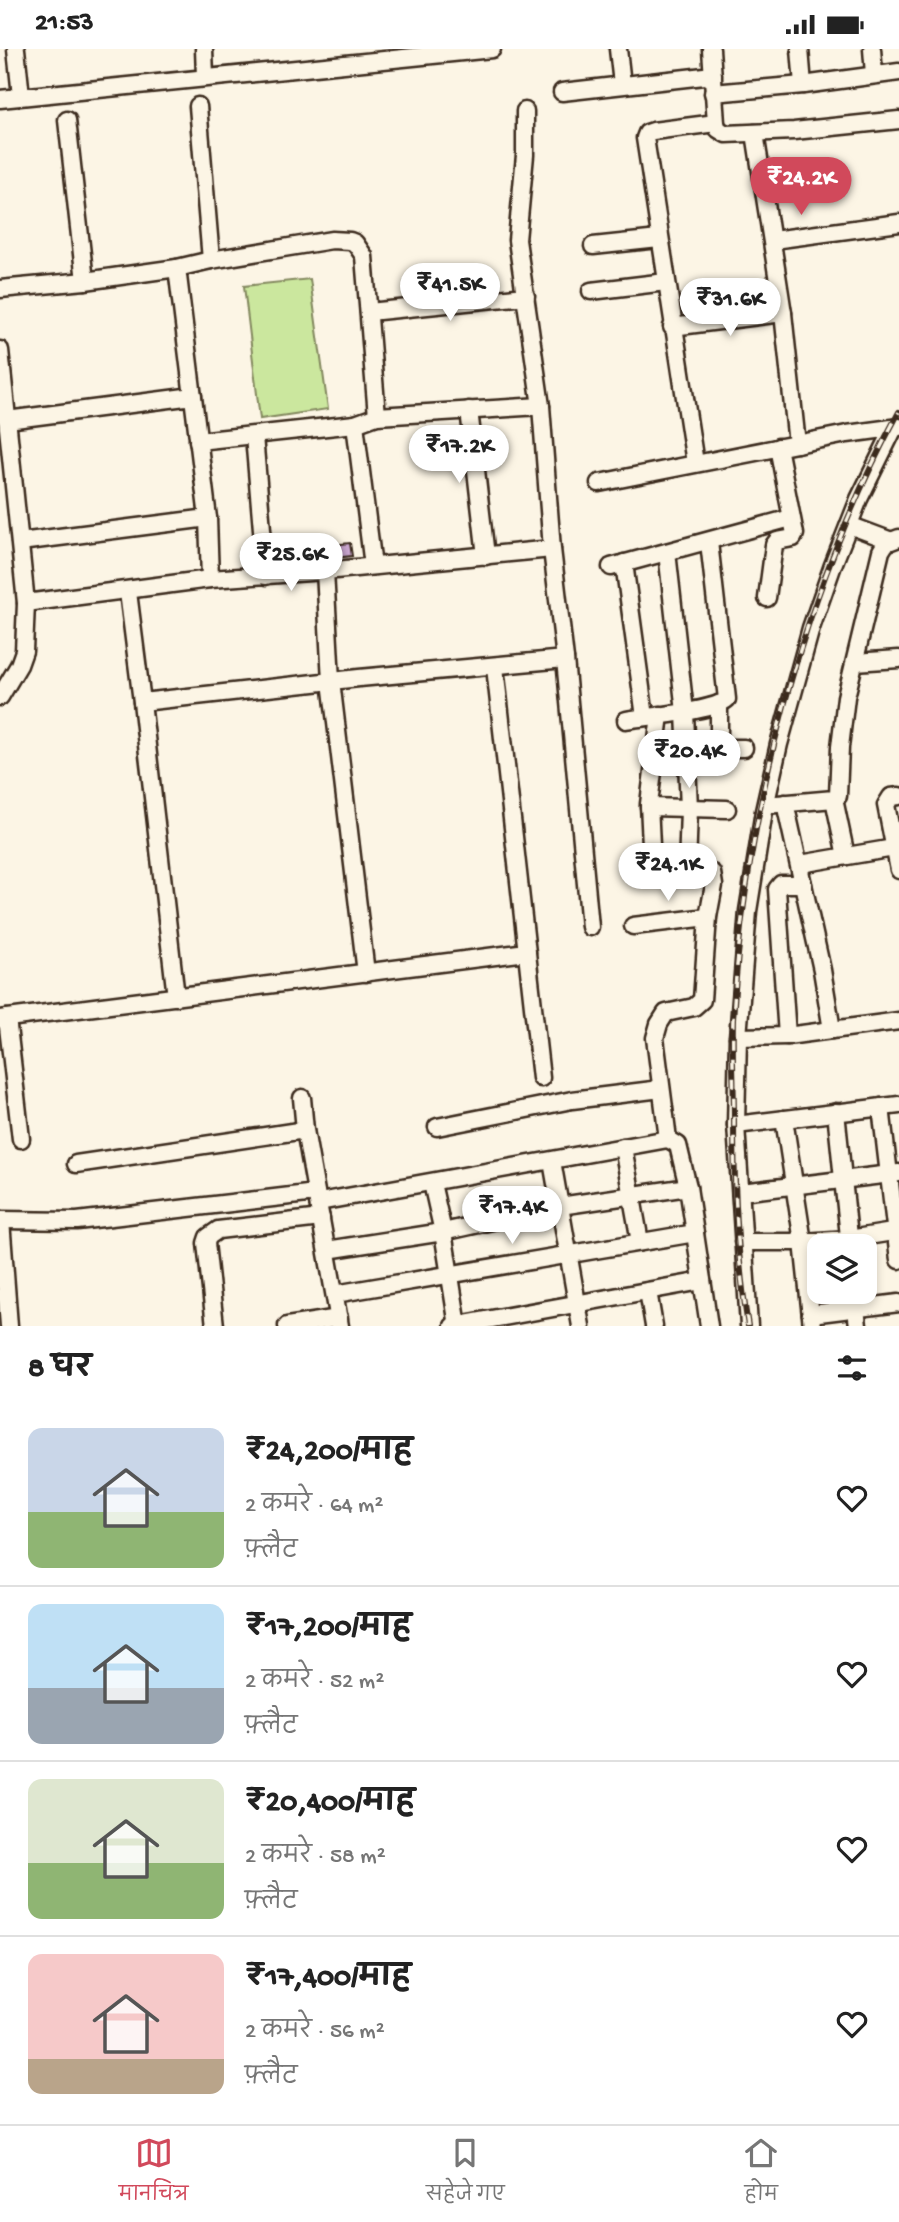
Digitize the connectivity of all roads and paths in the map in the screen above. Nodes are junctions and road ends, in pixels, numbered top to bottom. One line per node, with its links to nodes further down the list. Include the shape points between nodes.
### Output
1 (16, 49): 17 (street)
2 (204, 49): 12 (street)
3 (492, 49): 8 (street)
4 (618, 49): 13 (street)
5 (711, 49): 11 (street)
6 (800, 49): 14 (street)
7 (872, 49): 10 (street)
8 (326, 57): 12 (street)
9 (899, 72): 10 (street)
10 (874, 74): 14 (street)
11 (713, 75): 13 (street); 16 (street)
12 (205, 77): 17 (street)
13 (622, 84): 15 (street)
14 (803, 85): 16 (street)
15 (562, 92)
16 (713, 93): 23 (street)
17 (21, 96): 18 (street)
18 (0, 99)
19 (198, 106): 29 (street)
20 (525, 111): 35 (street, via 517,240)
21 (67, 120): 31 (street)
22 (899, 120): 24 (street)
23 (716, 123): 24 (street, via 726,134); 26 (street, via 645,136)
24 (755, 133): 27 (street)
25 (899, 223): 27 (street)
26 (659, 239): 28 (street); 32 (street)
27 (773, 240): 37 (street)
28 (593, 246)
29 (211, 260): 30 (street); 36 (street, via 318,241 350,241 364,256)
30 (177, 268): 31 (street); 40 (street)
31 (85, 281): 33 (street)
32 (666, 282): 34 (street); 38 (street)
33 (0, 289)
34 (591, 291)
35 (526, 296): 36 (street); 41 (street)
36 (369, 312): 43 (street)
37 (783, 313): 38 (street); 49 (street)
38 (672, 327): 51 (street)
39 (0, 351): 44 (street)
40 (193, 396): 44 (street); 48 (street)
41 (541, 406): 42 (street); 59 (street)
42 (469, 410): 43 (street); 61 (street)
43 (377, 415): 45 (street)
44 (8, 420): 58 (street)
45 (355, 424): 47 (street); 62 (street)
46 (897, 427): 49 (street); 55 (street)
47 (254, 436): 48 (street); 64 (street)
48 (198, 442): 53 (street)
49 (797, 444): 50 (street)
50 (778, 447): 51 (street); 54 (street)
51 (695, 463): 52 (street)
52 (599, 483)
53 (208, 518): 58 (street); 65 (street)
54 (791, 518): 57 (street); 67 (street, via 794,537 777,541 773,547)
55 (849, 525): 56 (street); 86 (street, via 811,628)
56 (894, 540): 71 (street, via 881,551)
57 (709, 541): 60 (street); 76 (street, via 728,697)
58 (20, 542): 68 (street)
59 (552, 549): 61 (street); 69 (street)
60 (667, 552): 77 (street); 78 (street, via 617,565)
61 (486, 556): 62 (street)
62 (373, 566): 63 (street)
63 (325, 571): 64 (street); 73 (street)
64 (266, 576): 65 (street)
65 (210, 579): 66 (street)
66 (128, 591): 68 (street); 75 (street)
67 (767, 598)
68 (26, 603): 74 (street, via 24,651)
69 (565, 659): 72 (street); 99 (street)
70 (899, 659): 71 (street)
71 (855, 662): 84 (street, via 842,720 839,793)
72 (495, 667): 73 (street); 100 (street)
73 (331, 681): 75 (street); 101 (street)
74 (0, 697)
75 (142, 702): 102 (street)
76 (719, 704): 77 (street); 81 (street)
77 (685, 712): 78 (street); 80 (street)
78 (652, 716): 79 (street); 87 (street)
79 (626, 720)
80 (686, 748): 81 (street); 88 (street)
81 (719, 748): 82 (street)
82 (744, 748)
83 (899, 796): 91 (street, via 886,803)
84 (834, 799): 85 (street); 92 (street)
85 (785, 803): 86 (street); 96 (street)
86 (766, 805): 107 (street, via 748,911)
87 (649, 807): 88 (street); 90 (street)
88 (689, 809): 89 (street); 93 (street)
89 (727, 809)
90 (651, 845)
91 (894, 848): 92 (street); 94 (street)
92 (846, 856): 96 (street, via 806,863)
93 (687, 869): 95 (street); 97 (street, via 713,876)
94 (899, 870)
95 (649, 872)
96 (802, 876): 105 (street); 106 (street, via 777,889)
97 (708, 917): 98 (street); 109 (street, via 702,1000 694,1007 668,1012 655,1038)
98 (632, 926)
99 (590, 927)
100 (527, 952): 101 (street); 108 (street)
101 (366, 973): 102 (street)
102 (176, 997): 103 (street)
103 (4, 1019): 118 (street)
104 (899, 1021): 105 (street)
105 (832, 1030): 106 (street)
106 (787, 1036): 107 (street)
107 (738, 1037): 115 (street)
108 (541, 1078)
109 (661, 1089): 116 (street, via 572,1100); 119 (street)
110 (302, 1098): 117 (street)
111 (899, 1105): 112 (street)
112 (881, 1107): 113 (street); 123 (street)
113 (836, 1112): 114 (street); 124 (street)
114 (784, 1119): 115 (street); 126 (street)
115 (736, 1125): 128 (street)
116 (437, 1127)
117 (305, 1130): 122 (street); 130 (street)
118 (21, 1139)
119 (668, 1139): 120 (street); 127 (street, via 678,1145)
120 (623, 1147): 121 (street); 129 (street)
121 (552, 1161): 125 (street); 131 (street)
122 (76, 1164)
123 (894, 1173): 124 (street); 133 (street)
124 (842, 1180): 126 (street); 136 (street)
125 (432, 1183): 130 (street); 134 (street)
126 (794, 1186): 128 (street); 140 (street)
127 (688, 1187): 129 (street); 135 (street)
128 (741, 1192): 139 (street)
129 (631, 1196): 131 (street); 138 (street)
130 (319, 1204): 132 (street, via 77,1221); 142 (street); 158 (street, via 218,1230 208,1237)
131 (560, 1206): 134 (street); 143 (street)
132 (1, 1220): 152 (street)
133 (897, 1231): 137 (street); 144 (street)
134 (443, 1232): 142 (street); 145 (street)
135 (695, 1233): 138 (street); 146 (street)
136 (848, 1234)
137 (877, 1236)
138 (640, 1242): 143 (street)
139 (743, 1242): 140 (street); 163 (street)
140 (803, 1242): 141 (street); 154 (street)
141 (807, 1242)
142 (327, 1250): 148 (street)
143 (570, 1255): 145 (street); 150 (street)
144 (899, 1260)
145 (450, 1276): 148 (street); 160 (street)
146 (702, 1281): 147 (street); 156 (street)
147 (648, 1291): 150 (street); 162 (street)
148 (335, 1294): 155 (street)
149 (899, 1303): 153 (street)
150 (578, 1304): 160 (street); 161 (street)
151 (856, 1304): 153 (street)
152 (4, 1306): 157 (street)
153 (856, 1308): 154 (street); 164 (street)
154 (812, 1320)
155 (339, 1322): 159 (street)
156 (703, 1325)
157 (9, 1326)
158 (215, 1326)
159 (287, 1326)
160 (456, 1326)
161 (581, 1326)
162 (654, 1326)
163 (749, 1326)
164 (858, 1326)

